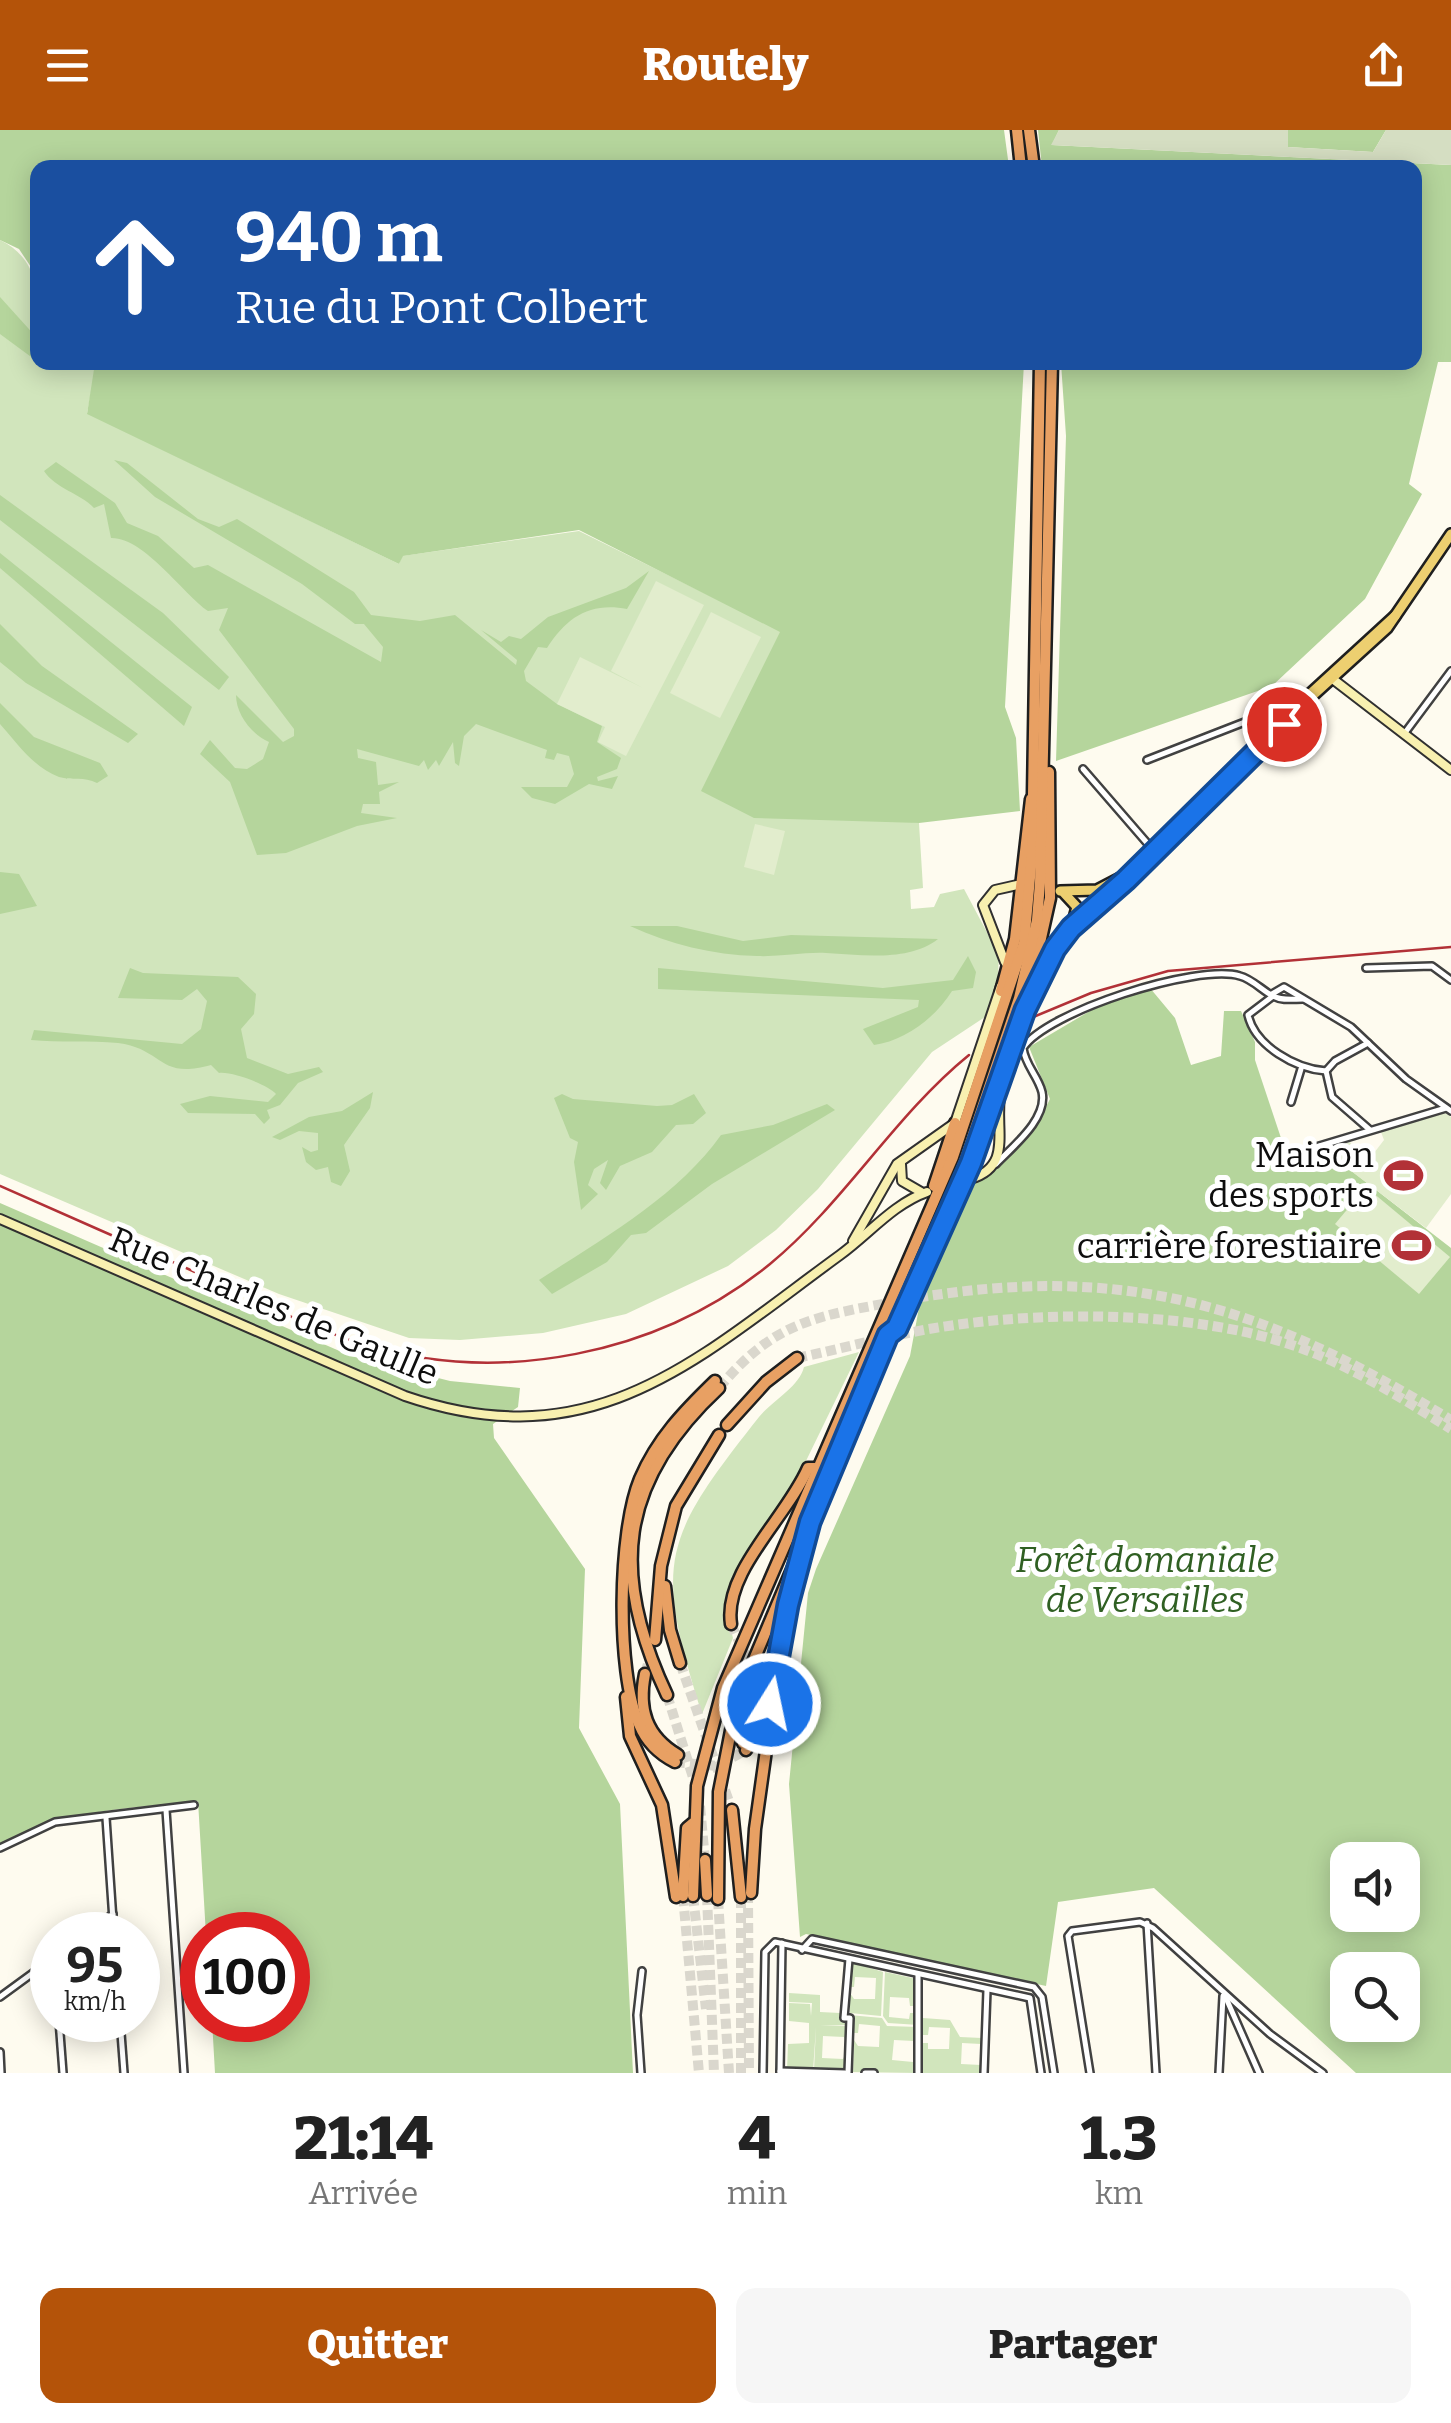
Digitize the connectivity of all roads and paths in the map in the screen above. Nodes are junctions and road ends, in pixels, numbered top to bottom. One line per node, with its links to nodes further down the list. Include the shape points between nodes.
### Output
1 (1017, 130): 3 (highway)
2 (1029, 130): 4 (highway)
3 (1021, 160)
4 (1033, 160)
5 (1040, 370): 16 (highway)
6 (1052, 370): 10 (highway)
7 (1450, 537): 9 (main road, via 1395,616)
8 (1451, 670): 12 (street)
9 (1332, 678): 11 (main road); 12 (main road)
10 (1045, 717): 28 (highway, via 1050,898); 44 (highway, via 1040,883 1029,959 964,1160)
11 (1274, 734): 13 (street, via 1255,718); 17 (main road)
12 (1404, 734): 15 (main road)
13 (1148, 760)
14 (1083, 769): 17 (street)
15 (1451, 770)
16 (1033, 794): 25 (highway, via 1026,809 1015,940); 41 (highway, via 1024,943 989,1057)
17 (1154, 850): 18 (main road)
18 (1140, 864): 20 (main road, via 1106,888); 21 (main road)
19 (1017, 885): 25 (main road, via 995,890 984,906 1005,955)
20 (1087, 892): 21 (main road); 22 (main road, via 1060,891 1077,906)
21 (1097, 904): 22 (main road)
22 (1071, 928): 28 (main road)
23 (1366, 968): 24 (street, via 1432,966)
24 (1451, 980)
25 (1000, 990): 35 (main road)
26 (1272, 995): 27 (street); 27 (street, via 1284,987); 30 (street, via 1248,1014 1250,1026); 39 (street, via 1241,976 1172,980 1105,1000 1030,1039 1023,1054 1041,1106)
27 (1303, 1000): 29 (street)
28 (1025, 1010): 31 (main road)
29 (1368, 1043): 32 (street); 34 (street)
30 (1301, 1069): 32 (street); 33 (street)
31 (1006, 1070): 39 (main road, via 998,1111 1002,1147); 44 (highway, via 964,1180)
32 (1326, 1071): 36 (street, via 1332,1097)
33 (1292, 1102)
34 (1450, 1110): 36 (street)
35 (956, 1123): 37 (main road); 41 (highway)
36 (1370, 1130): 38 (street)
37 (906, 1156): 43 (main road, Rue Charles de Gaulle); 43 (main road, Rue Charles de Gaulle, via 902,1181 926,1192)
38 (1286, 1156)
39 (994, 1166): 40 (main road)
40 (970, 1179)
41 (931, 1206): 48 (highway)
42 (0, 1218): 43 (main road, Rue Charles de Gaulle, via 405,1396 519,1417 613,1402 664,1380)
43 (846, 1251)
44 (888, 1335): 49 (highway)
45 (798, 1358): 46 (highway)
46 (727, 1425)
47 (719, 1435): 50 (highway, via 690,1479)
48 (817, 1468): 51 (highway, via 723,1688 694,1822 687,1828 684,1896 662,1805 628,1729); 52 (highway, via 808,1468 738,1578)
49 (810, 1522): 53 (highway); 64 (highway, via 740,1690 719,1792 713,1897)
50 (670, 1529): 54 (highway); 55 (highway, via 667,1612)
51 (625, 1611): 56 (highway, via 636,1718 648,1740 677,1758 648,1726); 58 (highway, via 625,1533 640,1480 670,1428 717,1385 665,1446 640,1497 632,1532 634,1606)
52 (731, 1624)
53 (782, 1636): 57 (highway, via 768,1712 744,1746 760,1714); 60 (highway, via 747,1894)
54 (655, 1640)
55 (680, 1663)
56 (645, 1674)
57 (758, 1683)
58 (667, 1695)
59 (194, 1805): 61 (street)
60 (734, 1809)
61 (166, 1810): 62 (street); 86 (street)
62 (106, 1818): 63 (street, via 55,1822); 65 (street)
63 (0, 1848)
64 (705, 1860)
65 (113, 1912)
66 (1147, 1924): 75 (street); 96 (street, via 1072,1932 1068,1940); 97 (street)
67 (782, 1943): 68 (street); 82 (street); 88 (street, via 771,1943 765,1952)
68 (802, 1950): 69 (street); 73 (street, via 812,1940)
69 (849, 1959): 71 (street); 89 (street)
70 (642, 1971): 87 (street)
71 (918, 1974): 74 (street); 92 (street)
72 (30, 1976): 77 (street)
73 (1032, 1986): 76 (street); 78 (street)
74 (987, 1990): 78 (street); 93 (street)
75 (1223, 1993): 98 (street); 99 (street); 100 (street)
76 (1042, 1997): 78 (street); 95 (street)
77 (0, 1998)
78 (1030, 1998): 94 (street)
79 (60, 2042): 84 (street)
80 (122, 2042): 85 (street)
81 (0, 2052): 83 (street)
82 (780, 2072): 89 (street)
83 (1, 2073)
84 (62, 2073)
85 (124, 2073)
86 (184, 2073)
87 (642, 2073)
88 (763, 2073)
89 (846, 2073)
90 (864, 2073): 91 (street)
91 (874, 2073)
92 (918, 2073)
93 (984, 2073)
94 (1042, 2073)
95 (1054, 2073)
96 (1090, 2073)
97 (1156, 2073)
98 (1219, 2073)
99 (1259, 2073)
100 (1323, 2073)

